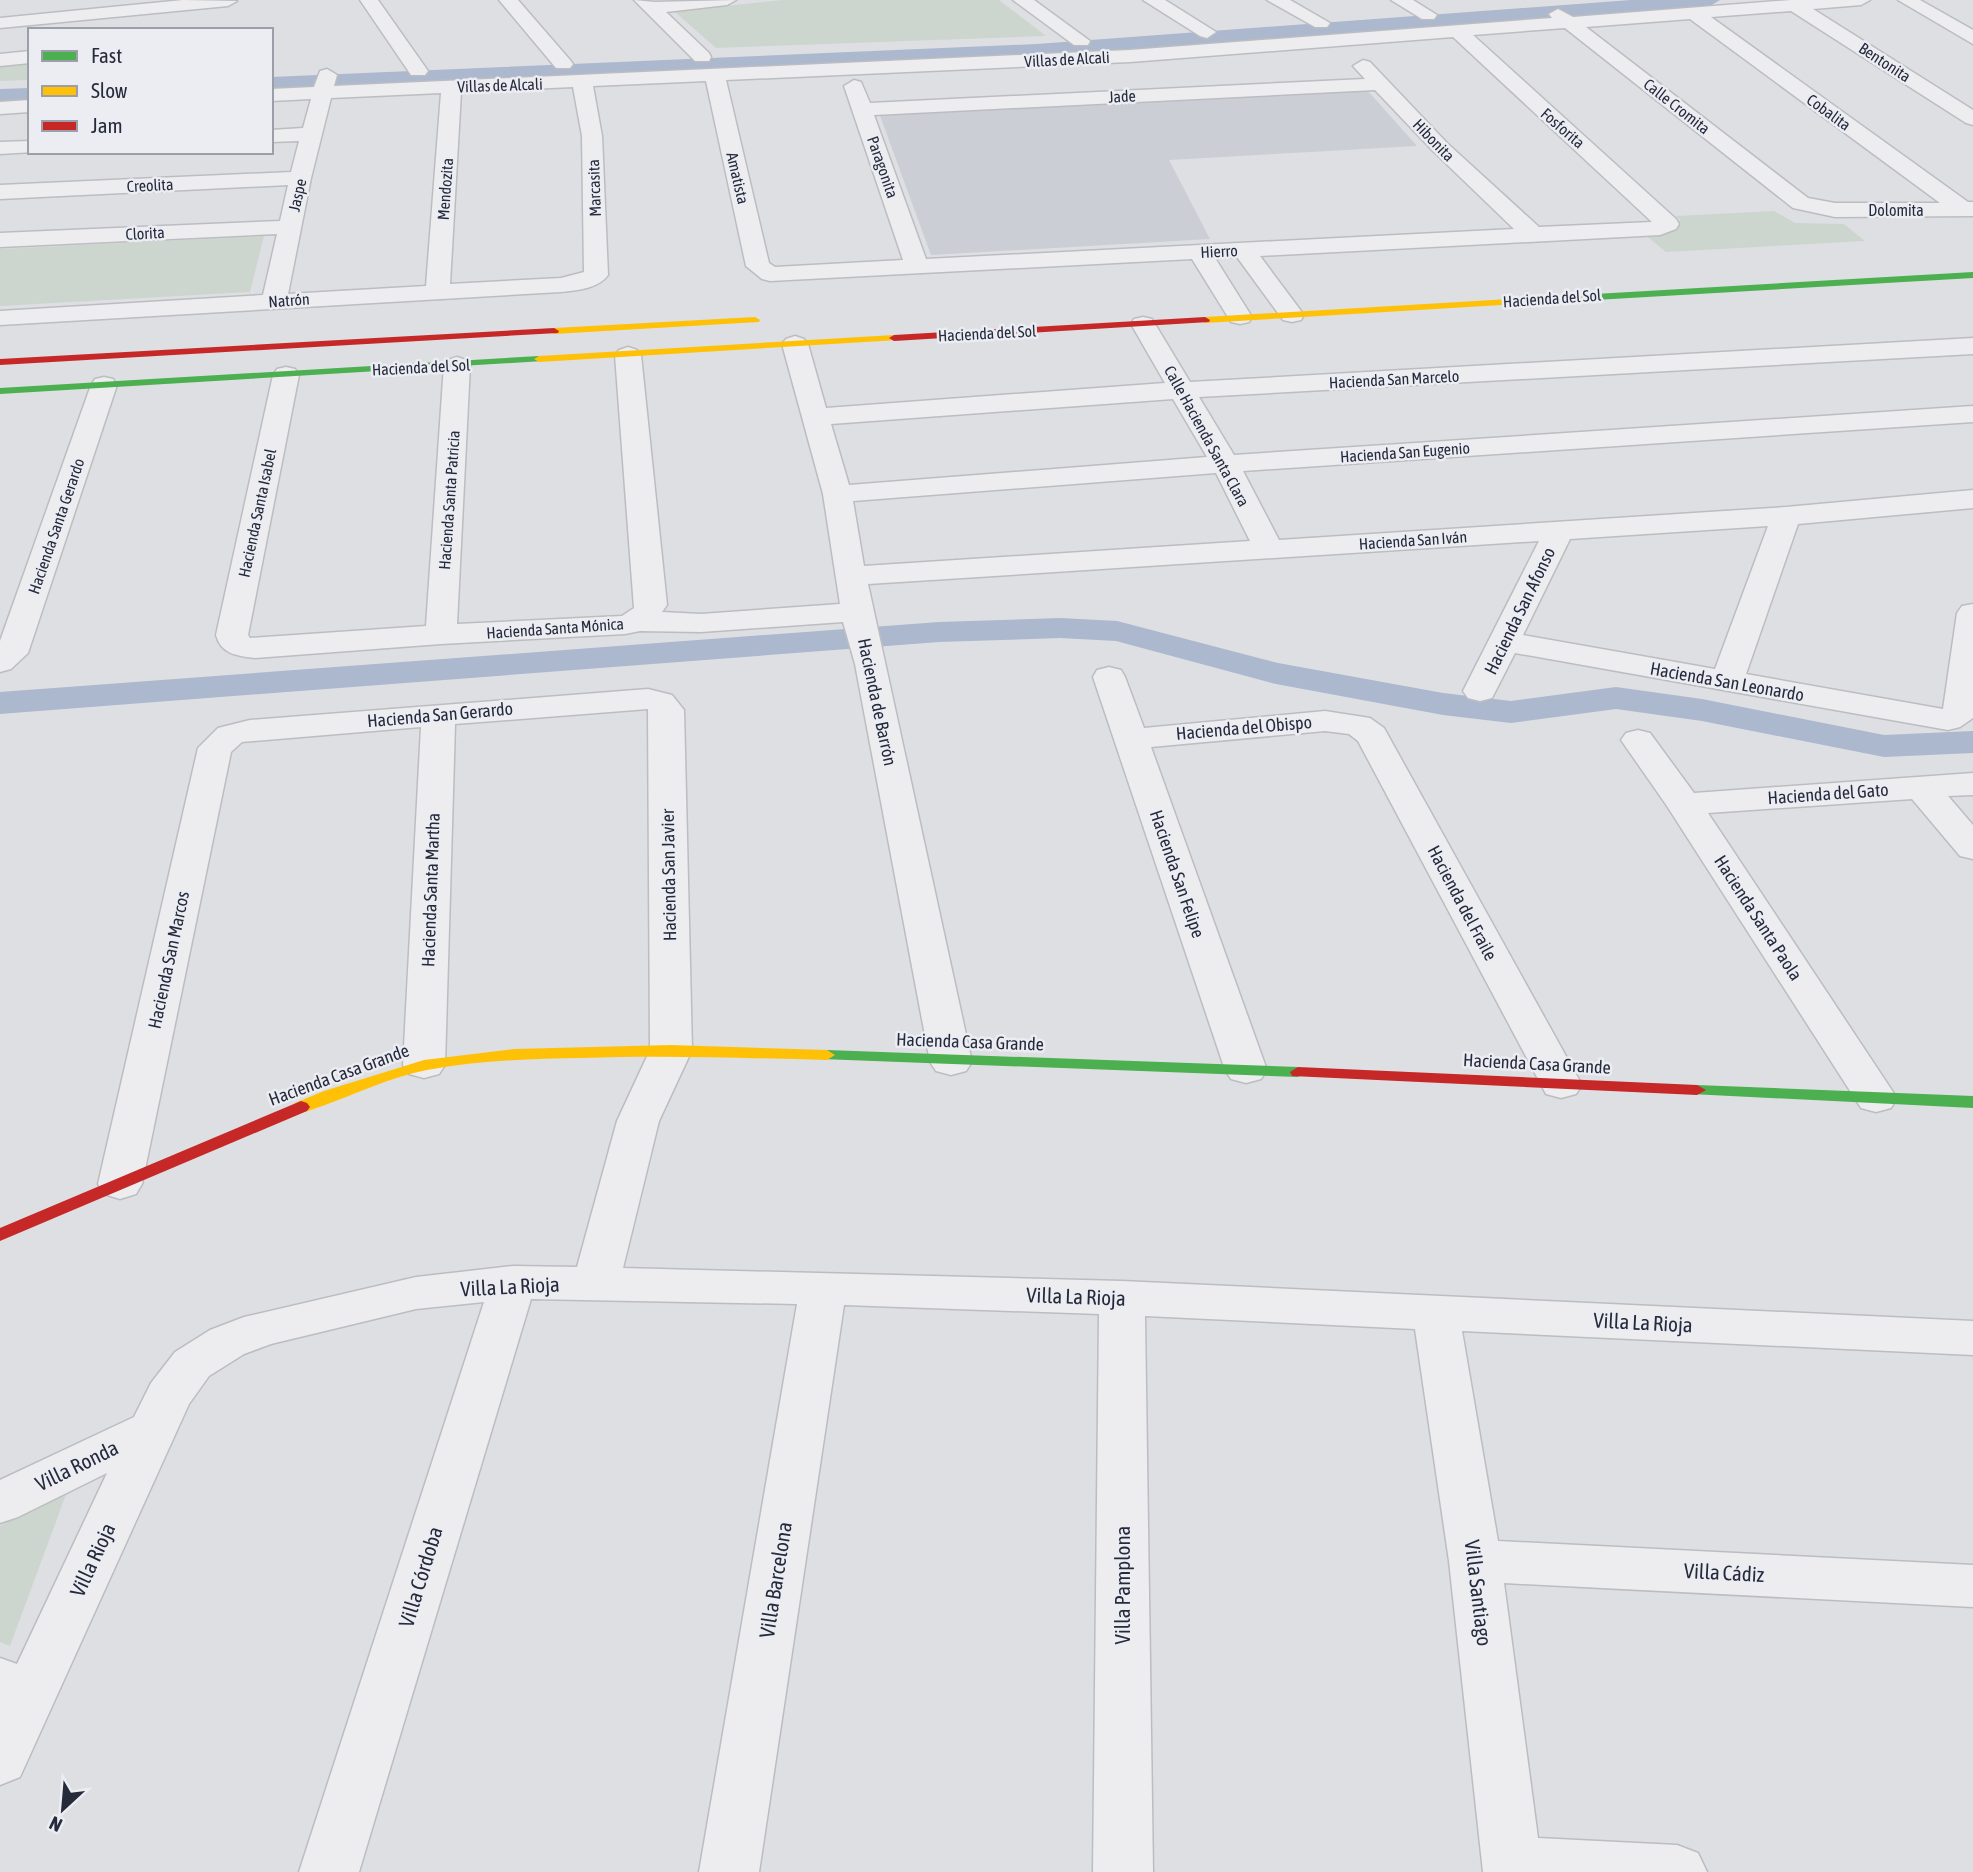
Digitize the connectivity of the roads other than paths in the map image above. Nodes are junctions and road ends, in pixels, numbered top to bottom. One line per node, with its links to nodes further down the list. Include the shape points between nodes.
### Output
1 (228, 0): 17 (street); 18 (street)
2 (369, 0): 30 (street)
3 (508, 0): 28 (street)
4 (727, 0): 11 (street)
5 (1022, 0): 23 (street)
6 (1152, 0): 21 (street)
7 (1276, 0): 19 (street)
8 (1400, 0): 16 (street)
9 (1861, 0): 12 (street, Villas de Alcali)
10 (1907, 0): 22 (street)
11 (647, 4): 26 (street)
12 (1797, 6): 15 (street, Villas de Alcali); 41 (street, Bentonita)
13 (1480, 10): 16 (street, Villas de Alcali)
14 (1559, 11): 15 (street, Villas de Alcali); 20 (street, Villas de Alcali); 48 (street, Calle Cromita, via 1801,203)
15 (1695, 14): 49 (street, Cobalita)
16 (1428, 15): 19 (street, Villas de Alcali)
17 (237, 20)
18 (0, 23)
19 (1321, 23): 21 (street, Villas de Alcali)
20 (1458, 31): 24 (street, Villas de Alcali); 50 (street, Fosforita)
21 (1208, 32): 23 (street, Villas de Alcali)
22 (1973, 38)
23 (1081, 41): 26 (street, Villas de Alcali)
24 (1340, 41): 29 (street, Villas de Alcali); 35 (street, Hibonita)
25 (28, 57): 27 (street)
26 (702, 57): 28 (street, Villas de Alcali)
27 (0, 60)
28 (563, 64): 30 (street, Villas de Alcali)
29 (848, 69): 31 (street, Villas de Alcali); 40 (street, Paragonita)
30 (418, 71): 34 (street, Villas de Alcali)
31 (715, 76): 33 (street, Villas de Alcali); 57 (street, Amatista, via 758,266)
32 (273, 78): 34 (street, Villas de Alcali)
33 (582, 82): 36 (street, Villas de Alcali); 59 (street, Marcasita, via 592,136 596,275)
34 (326, 84): 36 (street, Villas de Alcali); 37 (street, Villas de Alcali); 42 (street, Jaspe)
35 (1381, 84): 40 (street, Jade); 52 (street, Hibonita)
36 (451, 87): 60 (street, Mendozita)
37 (273, 95)
38 (28, 106): 39 (street)
39 (0, 108)
40 (863, 109): 56 (street, Paragonita)
41 (1973, 119)
42 (311, 134): 43 (street); 46 (street, Jaspe)
43 (273, 136)
44 (28, 147): 45 (street)
45 (0, 148)
46 (300, 178): 47 (street, Creolita); 51 (street, Jaspe)
47 (0, 192)
48 (1819, 208): 49 (street, Dolomita)
49 (1968, 209)
50 (1668, 224): 52 (street, Hierro)
51 (290, 227): 53 (street, Clorita); 62 (street, Jaspe)
52 (1533, 234): 54 (street, Hierro)
53 (0, 240)
54 (1244, 250): 55 (street, Hierro); 61 (street)
55 (1199, 252): 56 (street, Hierro); 61 (street)
56 (917, 266): 57 (street, Hierro)
57 (770, 274)
58 (1973, 275): 63 (street, Hacienda del Sol)
59 (578, 283): 60 (street, Natrón)
60 (438, 290): 62 (street, Natrón)
61 (1247, 296): 63 (street); 63 (street, Hacienda del Sol); 66 (street, Hacienda del Sol)
62 (274, 301): 64 (street, Natrón)
63 (1292, 315)
64 (0, 318)
65 (767, 320): 70 (street, Hacienda del Sol)
66 (1143, 324): 67 (street, Hacienda del Sol); 74 (street, Calle Hacienda Santa Clara)
67 (795, 344): 69 (street, Hacienda del Sol); 77 (street, Hacienda de Barrón)
68 (1973, 346): 74 (street, Hacienda San Marcelo)
69 (628, 355): 71 (street, Hacienda del Sol); 87 (street, Hacienda Santa Mónica, via 651,605)
70 (0, 362)
71 (457, 365): 72 (street, Hacienda del Sol); 88 (street, Hacienda Santa Patricia)
72 (286, 375): 73 (street, Hacienda del Sol); 90 (street, Hacienda Santa Isabel, via 232,635)
73 (104, 385): 75 (street, Hacienda del Sol); 91 (street, Hacienda Santa Gerardo, via 12,653)
74 (1183, 390): 77 (street, Hacienda San Marcelo); 78 (street, Calle Hacienda Santa Clara)
75 (0, 391)
76 (1973, 414): 78 (street, Hacienda San Eugenio)
77 (815, 417): 79 (street, Hacienda de Barrón)
78 (1224, 464): 79 (street, Hacienda San Eugenio); 83 (street, Calle Hacienda Santa Clara)
79 (837, 494): 84 (street, Hacienda de Barrón)
80 (1973, 499): 81 (street, Hacienda San Iván)
81 (1786, 516): 82 (street, Hacienda San Iván); 94 (street)
82 (1559, 531): 83 (street, Hacienda San Iván); 89 (street, Hacienda San Afonso)
83 (1269, 549): 84 (street, Hacienda San Iván)
84 (853, 576): 86 (street, Hacienda de Barrón)
85 (1973, 613): 92 (street)
86 (859, 617): 87 (street); 107 (street, Hacienda de Barrón)
87 (638, 621): 88 (street, Hacienda Santa Mónica)
88 (440, 635): 90 (street, Hacienda Santa Mónica)
89 (1506, 642): 94 (street, Hacienda San Leonardo); 95 (street, Hacienda San Afonso)
90 (242, 647)
91 (0, 662)
92 (1970, 664): 94 (street, Hacienda San Leonardo, via 1960,713 1948,720)
93 (1109, 677): 100 (street, Hacienda San Felipe)
94 (1727, 681)
95 (1480, 691)
96 (660, 702): 97 (street, Hacienda San Gerardo, via 631,698); 106 (street, Hacienda San Javier, via 667,710)
97 (439, 715): 99 (street, Hacienda San Gerardo, via 250,730); 108 (street, Hacienda Santa Martha)
98 (1358, 725): 100 (street, Hacienda del Obispo, via 1325,721); 110 (street, Hacienda del Fraile, via 1372,735)
99 (222, 739): 113 (street, Hacienda San Marcos, via 215,747)
100 (1130, 739): 109 (street, Hacienda San Felipe)
101 (1638, 740): 104 (street, Hacienda Santa Paola)
102 (1973, 784): 103 (street, Hacienda del Gato)
103 (1922, 788): 104 (street, Hacienda del Gato); 105 (street)
104 (1684, 804): 111 (street, Hacienda Santa Paola)
105 (1973, 848)
106 (671, 1050): 107 (street, Hacienda Casa Grande); 108 (street, Hacienda Casa Grande, via 514,1054); 116 (street, via 638,1121)
107 (951, 1062): 109 (street, Hacienda Casa Grande)
108 (424, 1065): 113 (street, Hacienda Casa Grande, via 330,1095)
109 (1246, 1070): 110 (street, Hacienda Casa Grande)
110 (1561, 1085): 111 (street, Hacienda Casa Grande)
111 (1876, 1098): 112 (street, Hacienda Casa Grande)
112 (1973, 1102)
113 (120, 1184): 114 (street, Hacienda Casa Grande)
114 (0, 1235)
115 (513, 1283): 116 (street, Villa La Rioja); 121 (street, Villa La Rioja, via 416,1293 261,1329 227,1342); 129 (street, Villa Córdoba)
116 (596, 1284): 117 (street, Villa La Rioja)
117 (823, 1288): 118 (street, Villa La Rioja); 130 (street, Villa Barcelona)
118 (1122, 1298): 119 (street, Villa La Rioja); 131 (street, Villa Pamplona)
119 (1436, 1314): 120 (street, Villa La Rioja); 124 (street, Villa Santiago)
120 (1973, 1338)
121 (192, 1364): 122 (street, Villa Rioja, via 168,1396)
122 (153, 1429): 123 (street, Villa Ronda); 126 (street, Villa Rioja)
123 (0, 1503)
124 (1475, 1561): 125 (street, Villa Cádiz); 128 (street, Villa Santiago)
125 (1973, 1586)
126 (15, 1689): 127 (street, Villa Rioja)
127 (0, 1760)
128 (1512, 1868): 132 (street)
129 (329, 1872)
130 (729, 1872)
131 (1123, 1872)
132 (1677, 1872)

